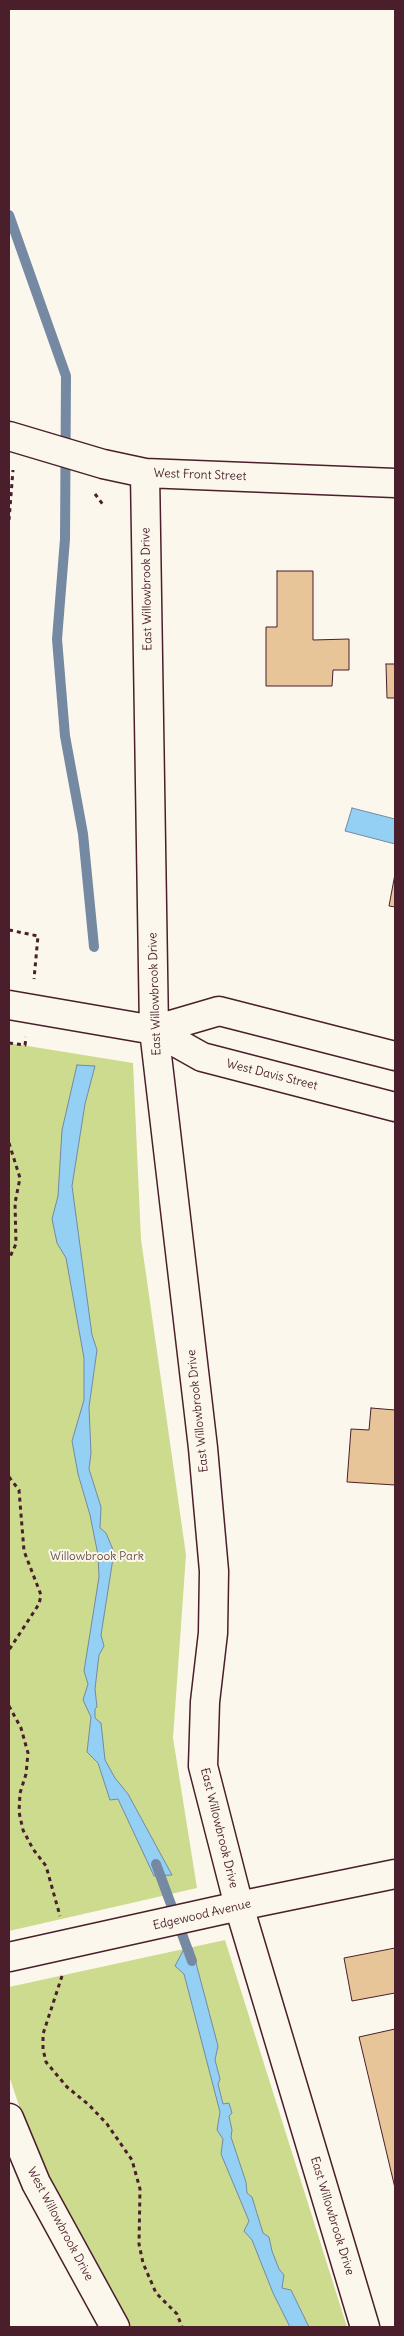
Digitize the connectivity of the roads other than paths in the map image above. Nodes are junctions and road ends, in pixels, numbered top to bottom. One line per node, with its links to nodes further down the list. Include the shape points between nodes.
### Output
1 (14, 438): 2 (street, West Front Street)
2 (145, 473): 3 (street, West Front Street); 5 (street, East Willowbrook Drive)
3 (395, 483)
4 (9, 1005): 5 (street, West Davis Street)
5 (154, 1030): 6 (street, West Davis Street, via 218,1011); 7 (street, West Davis Street, via 202,1057); 9 (street, East Willowbrook Drive, via 203,1448 214,1571 203,1766)
6 (395, 1056)
7 (395, 1107)
8 (395, 1874): 9 (street, Edgewood Avenue)
9 (240, 1906): 10 (street, Edgewood Avenue); 13 (street, East Willowbrook Drive)
10 (9, 1958)
11 (9, 2118): 12 (street, West Willowbrook Drive, via 36,2183)
12 (115, 2327)
13 (365, 2327)

